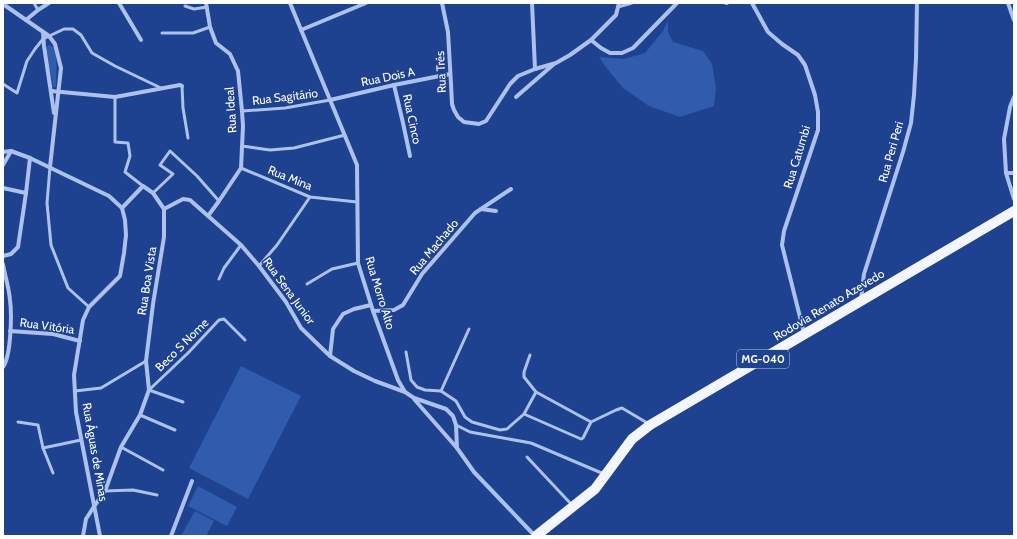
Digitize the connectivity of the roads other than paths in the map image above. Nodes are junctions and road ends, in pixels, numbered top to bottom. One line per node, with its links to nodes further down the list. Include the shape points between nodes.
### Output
1 (34, 3): 17 (lane)
2 (49, 3): 17 (street)
3 (119, 3): 26 (street)
4 (290, 3): 21 (street, Rua Morro Alto)
5 (366, 3): 21 (street)
6 (442, 3): 30 (street, Rua Trés, via 448,32)
7 (532, 3): 29 (street)
8 (632, 3): 14 (lane)
9 (677, 3): 27 (street, via 634,48 622,53 610,53)
10 (752, 3): 83 (street, Rua Catumbi, via 768,32 802,60 815,95 818,112 818,130 784,231 782,245)
11 (1008, 3): 19 (street)
12 (916, 4): 77 (street, Rua Peri Peri, via 916,59 911,123 864,274)
13 (206, 5): 16 (lane, via 194,9); 20 (street, Rua Ideal)
14 (618, 5): 27 (street, via 616,15)
15 (3, 6): 18 (street)
16 (185, 6)
17 (38, 10): 18 (street)
18 (26, 20): 22 (street)
19 (1014, 20)
20 (210, 27): 23 (lane, via 193,33); 41 (street, Rua Ideal, via 216,43 230,54 238,71)
21 (301, 30): 40 (street, Rua Morro Alto)
22 (43, 32): 24 (street); 25 (street)
23 (162, 33)
24 (49, 36): 25 (lane); 34 (lane, via 64,29 72,29 81,35 92,53); 36 (street, via 55,44 61,68)
25 (43, 39): 31 (lane, via 27,62 17,93); 35 (street)
26 (141, 40)
27 (591, 40): 28 (street)
28 (556, 63): 29 (street); 38 (street)
29 (535, 69): 30 (street, Rua Trés, via 518,76 486,121 479,124 464,122 454,110)
30 (450, 74): 33 (street, Rua Dois A)
31 (3, 84)
32 (182, 86): 34 (street); 44 (lane)
33 (394, 86): 40 (street, Rua Dois A); 48 (street, Rua Cinco)
34 (162, 89): 37 (street)
35 (51, 91): 36 (street); 42 (street)
36 (58, 91): 37 (street); 42 (street)
37 (114, 97): 55 (lane, via 114,142 128,143 130,156 125,172)
38 (516, 97)
39 (1014, 97): 53 (street, via 1004,139)
40 (330, 100): 41 (lane, Rua Sagitário, via 285,108); 43 (street, Rua Morro Alto)
41 (242, 111): 45 (street, Rua Ideal)
42 (55, 119): 51 (street)
43 (345, 135): 45 (lane, via 294,148 270,150); 63 (street, Rua Morro Alto, via 357,165)
44 (188, 138)
45 (242, 146): 52 (street, Rua Ideal)
46 (11, 151): 47 (street); 49 (street); 50 (street)
47 (3, 152)
48 (410, 156)
49 (30, 158): 51 (street); 58 (street)
50 (3, 164)
51 (50, 167): 64 (street, via 109,196); 79 (lane, via 47,202 52,245 68,288)
52 (241, 168): 60 (lane, Rua Mina); 62 (street)
53 (1006, 173): 54 (street); 61 (street)
54 (1014, 173)
55 (143, 186): 59 (street); 64 (street)
56 (3, 188): 58 (street)
57 (511, 189): 66 (street, Rua Machado)
58 (26, 193): 71 (street, via 18,247 11,254)
59 (153, 193): 62 (lane, via 173,174 160,165 170,151); 65 (street)
60 (310, 197): 63 (lane, Rua Mina); 74 (lane)
61 (1014, 199)
62 (219, 201): 69 (street)
63 (357, 202): 72 (street, Rua Morro Alto)
64 (122, 208): 79 (street, Rua Águas de Minas, via 126,235 120,276)
65 (164, 209): 69 (street, Rua Sena Junior, via 183,199 190,200); 89 (street, Rua Boa Vista, via 164,237)
66 (481, 209): 67 (street); 80 (street, Rua Machado, via 422,274 403,305 394,310)
67 (496, 210)
68 (1014, 211): 77 (main road, Rodovia Renato Azevedo / MG-040)
69 (208, 216): 70 (street, Rua Sena Junior)
70 (241, 245): 74 (street, Rua Sena Junior); 75 (lane)
71 (3, 256)
72 (358, 263): 76 (lane, via 332,269); 78 (street, Rua Morro Alto)
73 (3, 264): 82 (street, via 10,301)
74 (259, 266): 88 (street, Rua Sena Junior, via 286,302 301,328)
75 (219, 279)
76 (307, 284)
77 (860, 301): 83 (main road, Rodovia Renato Azevedo / MG-040)
78 (371, 305): 80 (street, Rua Morro Alto); 88 (street, via 343,314 333,328)
79 (90, 307): 84 (street, Rua Águas de Minas, via 83,320)
80 (373, 311): 94 (street, Rua Morro Alto, via 398,380)
81 (469, 329): 93 (lane)
82 (10, 331): 84 (street, Rua Vitória, via 53,334); 90 (street, via 9,350)
83 (804, 335): 103 (main road, Rodovia Renato Azevedo / MG-040)
84 (80, 340): 92 (street, Rua Águas de Minas, via 74,375)
85 (245, 340): 91 (lane, Beco S Nome, via 224,319 219,320)
86 (406, 352): 93 (lane, via 411,380 417,387)
87 (530, 355): 95 (lane, via 524,377)
88 (330, 356): 94 (street, Rua Sena Junior, via 374,381)
89 (146, 361): 91 (street, Rua Boa Vista); 92 (lane, via 101,388)
90 (3, 367)
91 (149, 390): 97 (lane); 99 (street, Rua Boa Vista)
92 (75, 391): 105 (street, Rua Águas de Minas)
93 (441, 391): 98 (lane, via 456,401 465,417 472,422 500,430 507,429)
94 (405, 392): 96 (street, Rua Morro Alto)
95 (536, 392): 98 (lane); 101 (lane)
96 (414, 398): 102 (street, Rua Morro Alto, via 446,409 453,416); 108 (street)
97 (183, 402)
98 (524, 414): 101 (lane, via 581,439)
99 (140, 415): 104 (lane); 106 (street, Rua Boa Vista)
100 (18, 422): 107 (lane, via 38,425)
101 (591, 422): 103 (lane, via 622,408)
102 (456, 425): 108 (street); 112 (lane, via 470,432 531,443)
103 (650, 425): 112 (main road, Rodovia Renato Azevedo / MG-040, via 632,440)
104 (175, 430)
105 (81, 440): 107 (lane); 116 (street, Rua Águas de Minas)
106 (120, 447): 110 (lane); 114 (street, Rua Boa Vista)
107 (43, 448): 111 (lane)
108 (457, 448): 121 (street, via 474,472)
109 (527, 457): 117 (lane)
110 (163, 470)
111 (54, 473)
112 (606, 474): 117 (main road, Rodovia Renato Azevedo / MG-040, via 595,489)
113 (192, 481): 120 (street)
114 (105, 491): 115 (lane, via 133,490); 116 (street, Rua Boa Vista)
115 (157, 494)
116 (95, 505): 118 (street, Rua Boa Vista, via 86,519); 119 (street, Rua Águas de Minas)
117 (574, 506): 121 (main road, Rodovia Renato Azevedo / MG-040)
118 (83, 536)
119 (100, 536)
120 (171, 536)
121 (536, 536)

